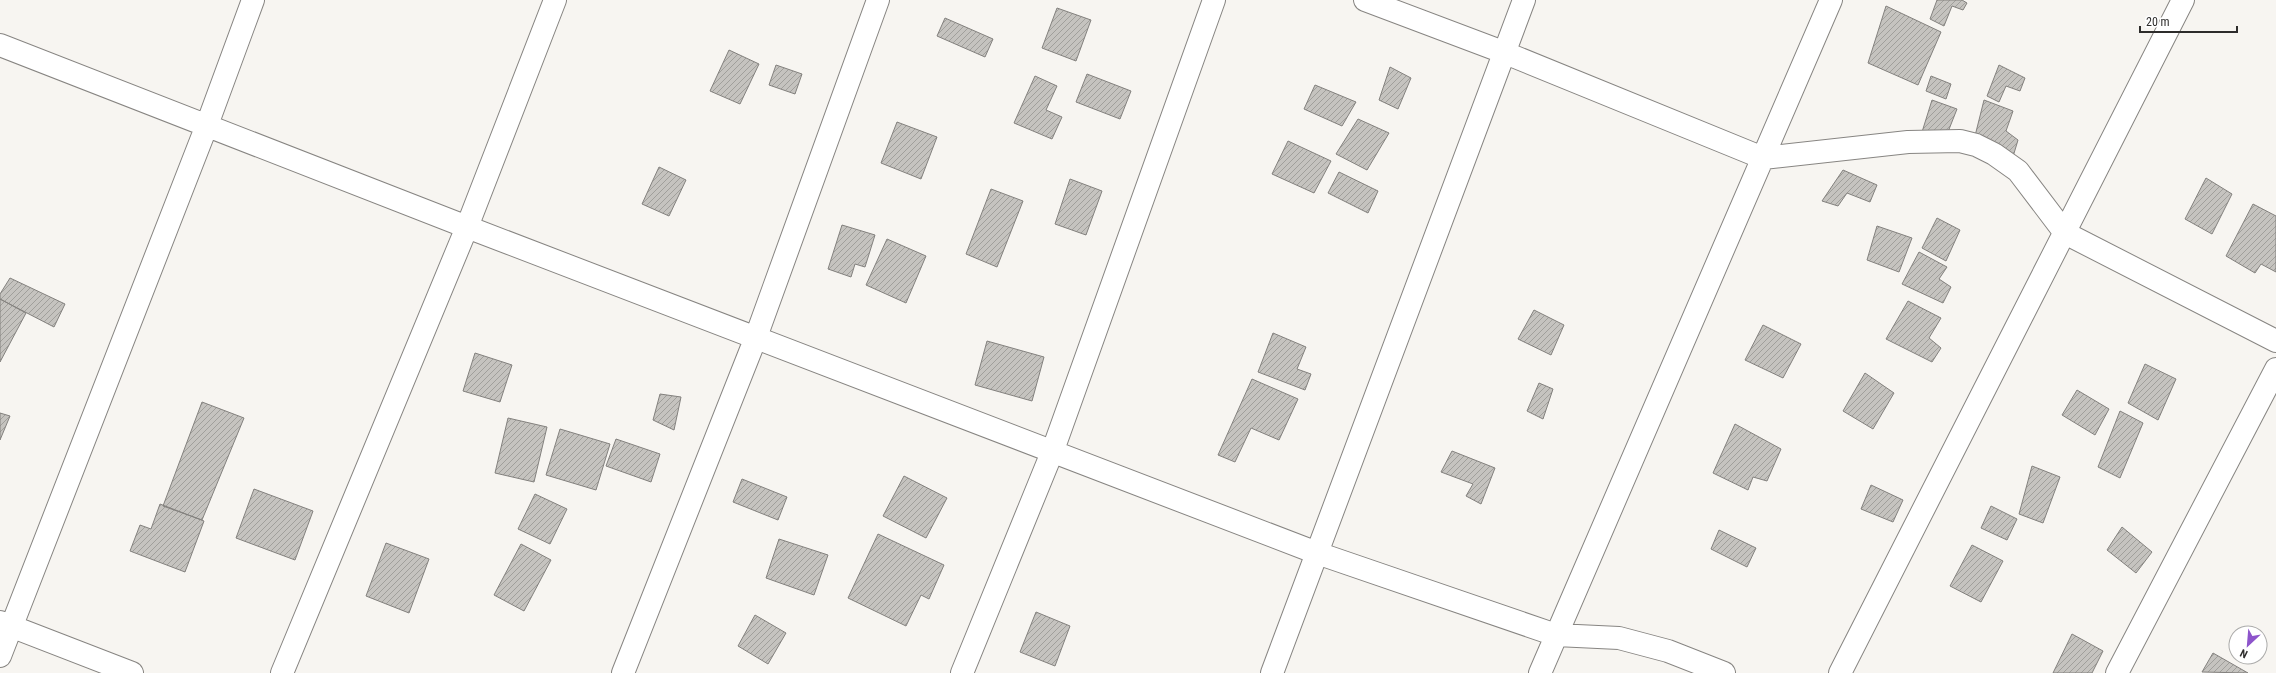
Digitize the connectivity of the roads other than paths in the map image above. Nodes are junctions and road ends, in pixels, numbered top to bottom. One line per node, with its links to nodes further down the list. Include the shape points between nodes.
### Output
1 (253, 0): 11 (street)
2 (555, 0): 13 (street)
3 (878, 0): 15 (street)
4 (1214, 0): 18 (street)
5 (1365, 0): 10 (street)
6 (1524, 0): 10 (street)
7 (1831, 0): 12 (street)
8 (2183, 0): 14 (street)
9 (0, 45): 11 (street)
10 (1503, 52): 12 (street); 19 (street)
11 (207, 126): 13 (street); 20 (street)
12 (1763, 158): 14 (street, via 1908,142 1960,141 1994,154 2018,171); 21 (street)
13 (467, 227): 15 (street); 24 (street)
14 (2065, 233): 16 (street); 30 (street)
15 (756, 337): 18 (street); 25 (street)
16 (2276, 341)
17 (2276, 369): 31 (street)
18 (1053, 450): 19 (street); 26 (street)
19 (1317, 553): 21 (street); 27 (street)
20 (6, 625): 22 (street); 23 (street)
21 (1556, 635): 28 (street); 29 (street, via 1619,638 1668,651)
22 (0, 656)
23 (132, 673)
24 (282, 673)
25 (623, 673)
26 (962, 673)
27 (1272, 673)
28 (1540, 673)
29 (1724, 673)
30 (1840, 673)
31 (2117, 673)

